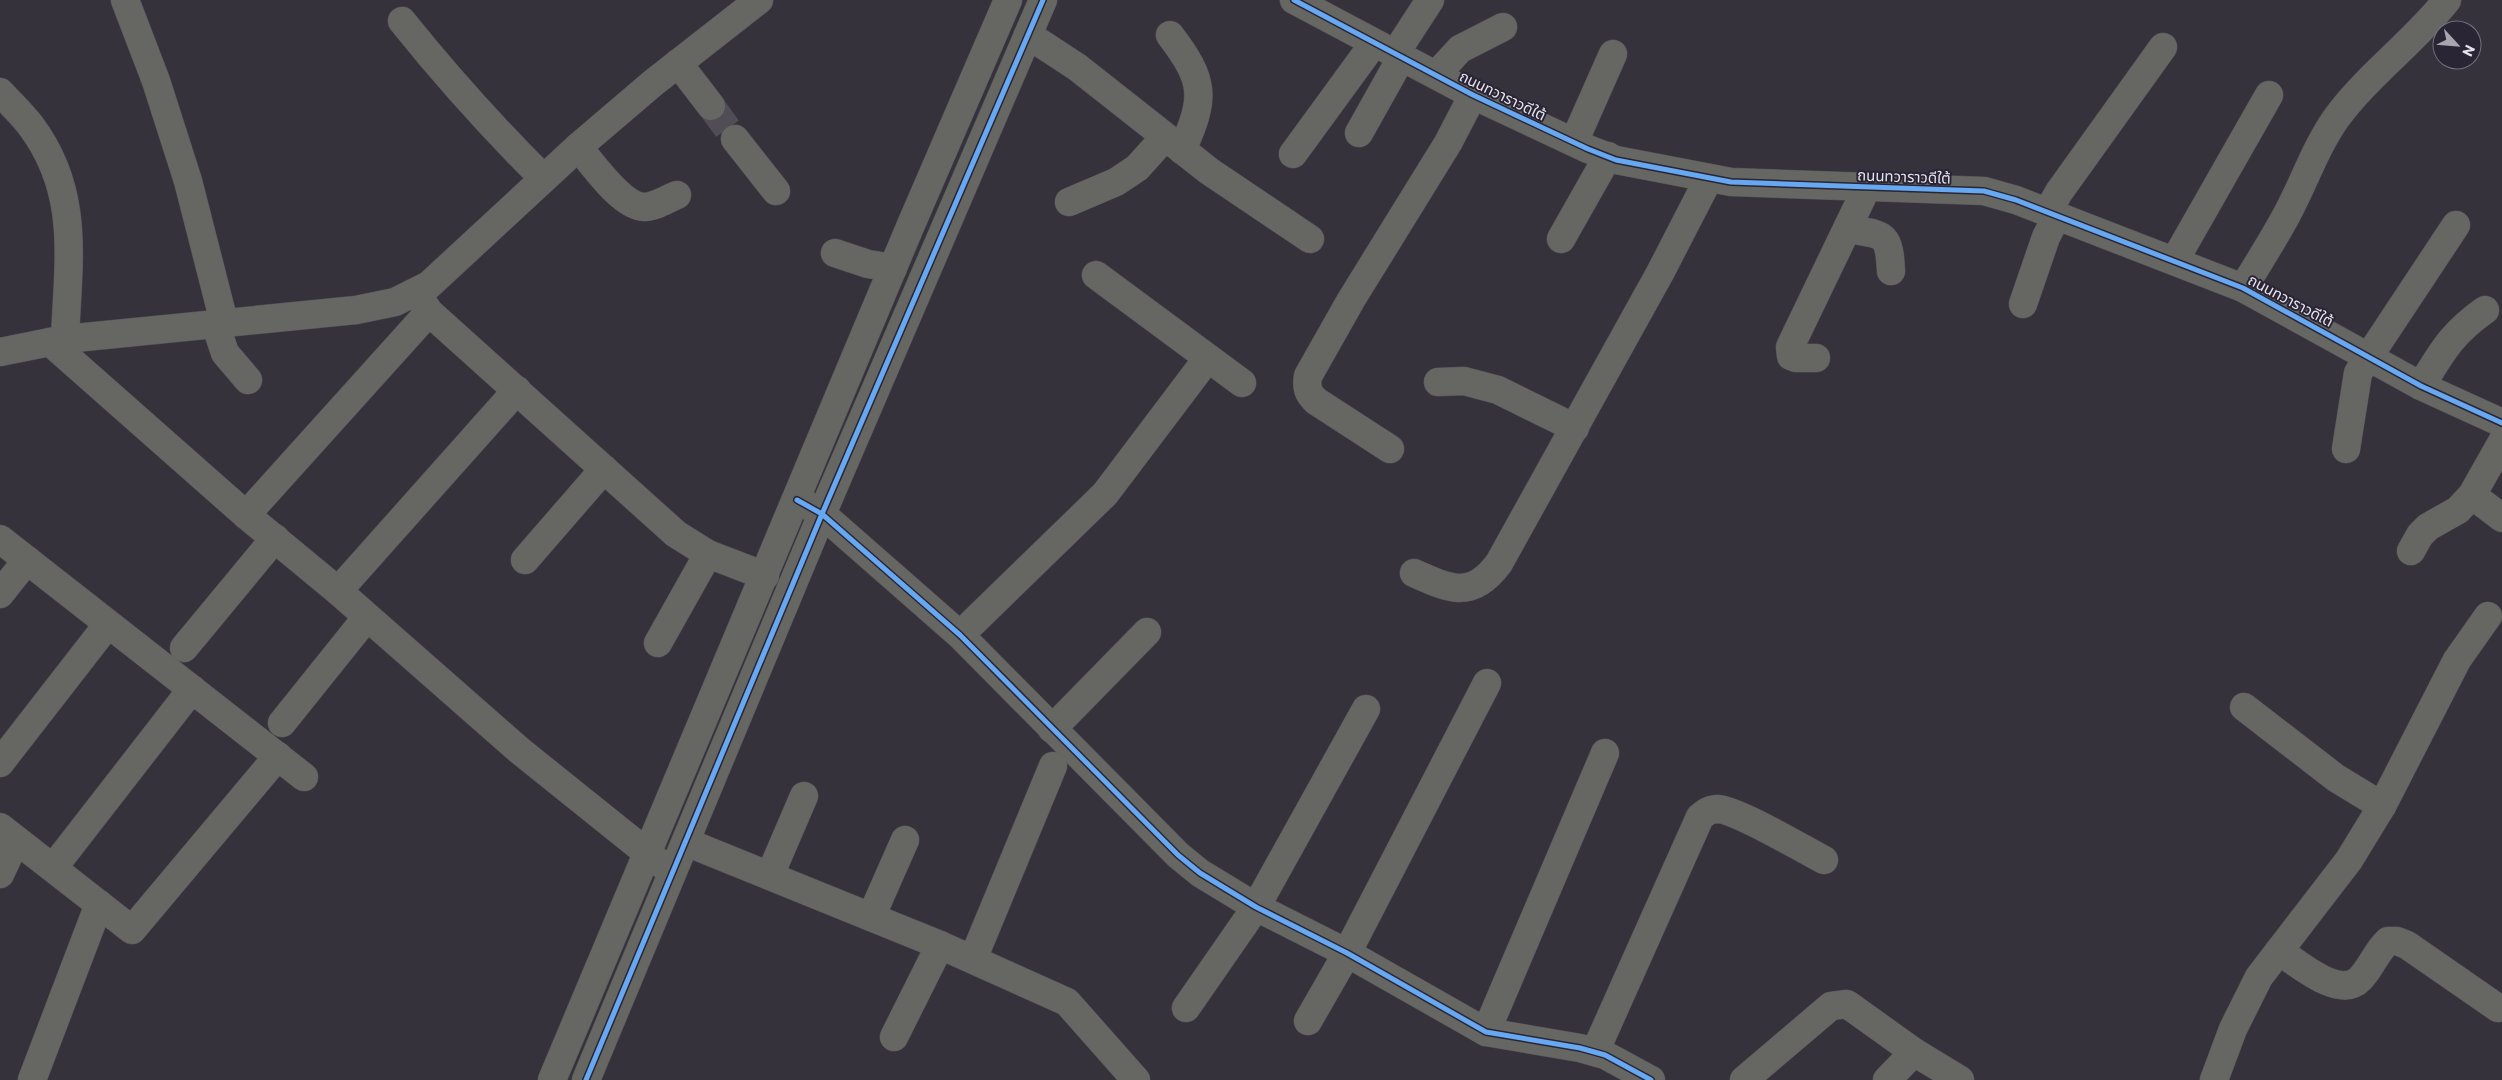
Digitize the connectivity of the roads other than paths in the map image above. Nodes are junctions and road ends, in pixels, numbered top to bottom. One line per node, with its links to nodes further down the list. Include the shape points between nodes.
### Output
1 (125, 0): 48 (street, via 156,81 188,181)
2 (759, 0): 15 (street)
3 (1008, 0): 41 (street)
4 (1043, 0): 11 (street)
5 (1294, 0): 13 (street, ถนนทวาราวดีใต้)
6 (1430, 0): 13 (street)
7 (2447, 0): 44 (street, via 2338,117 2318,147 2287,215)
8 (402, 21): 28 (street, via 486,120)
9 (1503, 27): 16 (street, via 1460,49)
10 (1170, 35): 24 (street, via 1190,61 1198,83 1200,102 1193,125)
11 (1028, 36): 24 (street, via 1077,67); 67 (street)
12 (2164, 47): 34 (street, via 2059,192)
13 (1390, 51): 16 (street, ถนนทวาราวดีใต้); 21 (street); 26 (street)
14 (1613, 54): 23 (street)
15 (678, 63): 20 (street); 25 (street)
16 (1436, 76): 18 (street, ถนนทวาราวดีใต้)
17 (0, 92): 49 (street, via 31,126 50,158 63,190 69,220)
18 (1474, 95): 23 (street, ถนนทวาราวดีใต้); 63 (street, via 1308,376 1306,386 1316,401)
19 (2268, 95): 40 (street)
20 (712, 106)
21 (1359, 133)
22 (735, 139): 31 (street)
23 (1574, 142): 27 (street, ถนนทวาราวดีใต้)
24 (1174, 143): 33 (street, via 1116,182); 37 (street, via 1209,171)
25 (578, 147): 28 (street); 32 (street, via 620,196 633,204 644,207)
26 (1293, 154)
27 (1608, 156): 29 (street, ถนนทวาราวดีใต้); 38 (street)
28 (543, 178): 45 (street, via 443,274)
29 (1709, 178): 30 (street, ถนนทวาราวดีใต้, via 1731,182); 60 (street)
30 (1867, 187): 34 (street, ถนนทวาราวดีใต้, via 1984,191); 36 (street)
31 (776, 191)
32 (677, 195)
33 (1069, 202)
34 (2052, 214): 40 (street, ถนนทวาราวดีใต้); 46 (street)
35 (2456, 226): 51 (street)
36 (1847, 228): 42 (street, via 1877,234 1886,240 1890,248); 53 (street, via 1790,347 1791,356)
37 (1310, 239)
38 (1561, 239)
39 (835, 253): 41 (street)
40 (2175, 260): 44 (street, ถนนทวาราวดีใต้)
41 (893, 268): 66 (street)
42 (1891, 271)
43 (1096, 275): 52 (street)
44 (2244, 288): 51 (street, ถนนทวาราวดีใต้)
45 (423, 303): 48 (street, via 395,302 356,310); 58 (street); 68 (street)
46 (2023, 304)
47 (2485, 310): 57 (street, via 2463,325)
48 (220, 323): 49 (street); 54 (street, via 225,353)
49 (58, 340): 50 (street); 68 (street)
50 (0, 352)
51 (2368, 356): 57 (street, ถนนทวาราวดีใต้); 62 (street, via 2356,383)
52 (1207, 358): 56 (street); 84 (street, via 1105,494)
53 (1816, 358)
54 (248, 380)
55 (1438, 382): 60 (street, via 1464,381 1498,390)
56 (1242, 383)
57 (2421, 386): 59 (street, ถนนทวาราวดีใต้)
58 (517, 390): 64 (street); 78 (street)
59 (2502, 423)
60 (1575, 428): 76 (street, via 1490,576 1465,589 1451,588)
61 (2502, 442): 65 (street)
62 (2346, 449)
63 (1390, 450)
64 (604, 469): 73 (street, via 676,534); 75 (street)
65 (2472, 495): 69 (street); 72 (street, via 2458,510 2428,527)
66 (797, 500): 67 (street); 77 (street)
67 (822, 514): 84 (street); 102 (street)
68 (246, 515): 70 (street)
69 (2502, 518)
70 (275, 538): 78 (street); 86 (street)
71 (0, 539): 74 (street)
72 (2411, 551)
73 (708, 554): 77 (street); 85 (street)
74 (28, 560): 79 (street); 82 (street)
75 (525, 560)
76 (1414, 573)
77 (765, 576): 103 (street)
78 (338, 591): 81 (street)
79 (0, 594)
80 (2488, 616): 99 (street, via 2457,660)
81 (367, 617): 91 (street); 103 (street, via 519,750)
82 (108, 624): 88 (street); 95 (street)
83 (1147, 632): 92 (street)
84 (960, 635): 92 (street)
85 (658, 643)
86 (184, 648)
87 (1487, 683): 114 (street)
88 (192, 689): 94 (street); 105 (street)
89 (2244, 707): 99 (street, via 2336,778)
90 (1366, 709): 110 (street)
91 (282, 723)
92 (1052, 729): 110 (street, via 1178,854 1200,873)
93 (1605, 753): 119 (street)
94 (278, 756): 97 (street); 109 (street, via 132,930)
95 (0, 763)
96 (1053, 766): 115 (street)
97 (304, 777)
98 (804, 796): 108 (street)
99 (2382, 806): 113 (street, via 2349,860)
100 (8, 834): 105 (street); 107 (street)
101 (905, 840): 111 (street)
102 (686, 842): 106 (street); 108 (street)
103 (647, 855): 106 (street); 125 (street)
104 (1824, 860): 121 (street, via 1742,817 1720,809 1709,810 1700,817)
105 (53, 868): 109 (street)
106 (673, 872): 123 (street)
107 (0, 874)
108 (770, 875): 111 (street)
109 (98, 904): 124 (street)
110 (1256, 907): 114 (street); 116 (street)
111 (871, 917): 112 (street)
112 (940, 945): 115 (street); 120 (street)
113 (2279, 951): 117 (street, via 2328,983 2352,985 2361,978 2388,941 2397,941); 131 (street, via 2259,977 2232,1030)
114 (1347, 953): 118 (street); 119 (street)
115 (972, 959): 126 (street, via 1067,1002)
116 (1186, 1008)
117 (2498, 1008)
118 (1308, 1021)
119 (1486, 1032): 121 (street)
120 (894, 1037)
121 (1595, 1052): 127 (street)
122 (1914, 1052): 128 (street, via 1846,1004 1839,1004 1830,1006); 129 (street); 130 (street)
123 (591, 1078)
124 (32, 1080)
125 (552, 1080)
126 (1136, 1080)
127 (1651, 1080)
128 (1744, 1080)
129 (1887, 1080)
130 (1960, 1080)
131 (2214, 1080)

